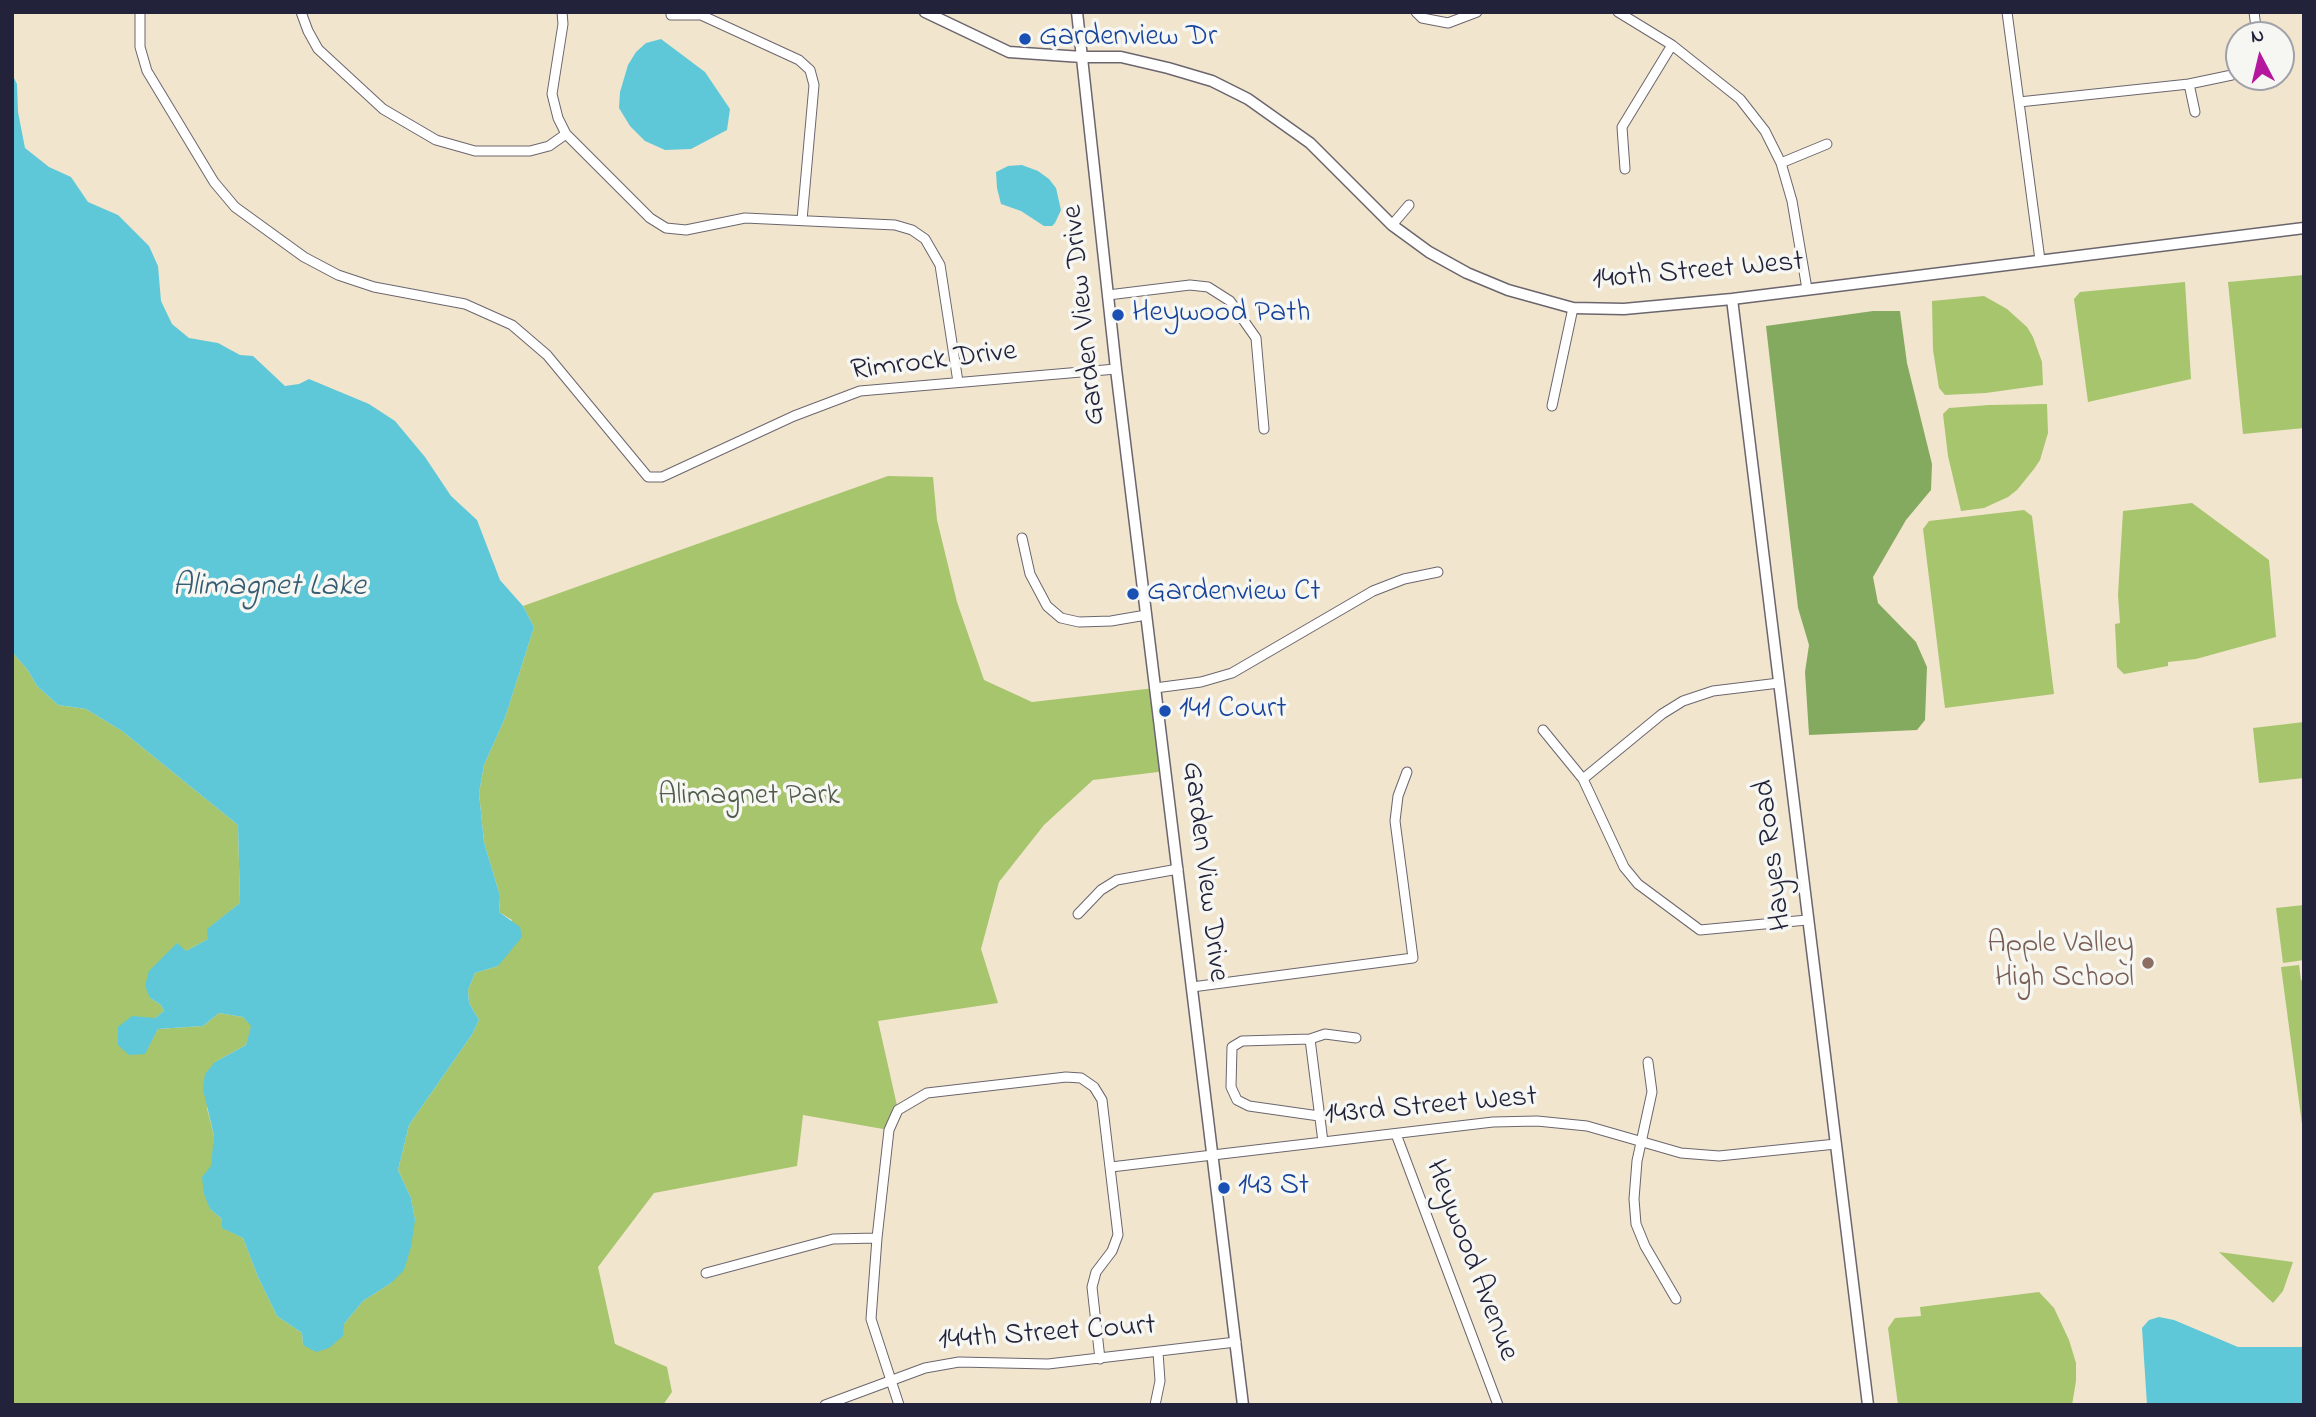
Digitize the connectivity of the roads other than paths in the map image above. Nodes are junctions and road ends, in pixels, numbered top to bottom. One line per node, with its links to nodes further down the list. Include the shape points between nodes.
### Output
1 (140, 12): 31 (street, Rimrock Drive, via 140,47 148,71 214,182 235,207 304,257 338,275 466,304 512,325 547,355 648,477 662,477 860,391)
2 (301, 12): 17 (street, via 318,49 383,109 436,140 475,151 530,151 549,146)
3 (562, 12): 17 (street, via 552,94)
4 (925, 12): 12 (street, 140th Street West, via 1009,52)
5 (1077, 12): 12 (street, Garden View Drive)
6 (1416, 12): 7 (street, via 1422,18 1448,23)
7 (1477, 12)
8 (1618, 12): 11 (street)
9 (2007, 12): 15 (street)
10 (671, 15): 22 (street, via 701,15 799,60 810,70 814,85)
11 (1672, 45): 19 (street, via 1740,99 1765,131); 20 (street, via 1622,127)
12 (1082, 57): 23 (street, 140th Street West, via 1121,57 1168,68 1212,81 1248,99 1310,143); 27 (street, Garden View Drive)
13 (2225, 76): 14 (street)
14 (2189, 84): 15 (street); 16 (street)
15 (2019, 102): 25 (street)
16 (2194, 112)
17 (566, 134): 22 (street, via 650,218 666,228 686,230 745,218)
18 (1827, 144): 19 (street)
19 (1781, 163): 26 (street)
20 (1625, 169)
21 (1409, 205): 23 (street)
22 (802, 220): 31 (street, via 895,225 925,239 940,265)
23 (1392, 225): 29 (street, 140th Street West, via 1467,273)
24 (2304, 228): 25 (street, 140th Street West)
25 (2040, 260): 26 (street, 140th Street West)
26 (1807, 289): 28 (street, 140th Street West)
27 (1108, 295): 30 (street, Garden View Drive); 33 (street, via 1189,285 1208,287 1230,301 1256,338)
28 (1732, 299): 29 (street, 140th Street West, via 1624,309); 37 (street, Hayes Road)
29 (1573, 308): 32 (street)
30 (1116, 369): 31 (street, Rimrock Drive); 36 (street, Garden View Drive)
31 (958, 382)
32 (1552, 406)
33 (1264, 429)
34 (1021, 538): 36 (street, via 1030,573 1047,606 1061,618 1111,621)
35 (1437, 572): 38 (street, via 1373,591 1232,673)
36 (1146, 615): 38 (street, Garden View Drive)
37 (1780, 683): 41 (street, via 1713,691 1684,701); 44 (street, Hayes Road)
38 (1155, 688): 42 (street, Garden View Drive)
39 (1543, 730): 41 (street)
40 (1406, 772): 45 (street, via 1395,821 1413,958)
41 (1583, 779): 44 (street, via 1624,867 1638,884 1700,930)
42 (1178, 869): 43 (street, via 1117,880); 45 (street, Garden View Drive)
43 (1078, 915)
44 (1807, 920): 53 (street, Hayes Road)
45 (1192, 987): 54 (street, Garden View Drive)
46 (1356, 1038): 47 (street, via 1325,1034)
47 (1310, 1039): 49 (street); 49 (street, via 1241,1041 1231,1047 1231,1087 1237,1100 1249,1106)
48 (1648, 1062): 52 (street, via 1652,1092)
49 (1319, 1116): 51 (street)
50 (1396, 1134): 51 (street, 143rd Street West); 52 (street, 143rd Street West, via 1537,1121 1587,1126); 67 (street, Heywood Avenue)
51 (1323, 1142): 54 (street, 143rd Street West)
52 (1640, 1142): 53 (street, 143rd Street West, via 1681,1153 1719,1156); 58 (street, via 1636,1224)
53 (1836, 1144): 68 (street, Hayes Road)
54 (1213, 1156): 55 (street, 143rd Street West); 59 (street, Garden View Drive)
55 (1111, 1167): 56 (street, via 1102,1100 1082,1078 927,1093 898,1110 889,1130); 61 (street, via 1118,1235 1092,1287)
56 (877, 1238): 57 (street, via 833,1239); 62 (street, via 871,1319)
57 (706, 1273)
58 (1676, 1299)
59 (1236, 1342): 60 (street, 144th Street Court); 66 (street, Garden View Drive)
60 (1158, 1352): 61 (street, 144th Street Court); 65 (street, via 1160,1381)
61 (1100, 1359): 62 (street, 144th Street Court, via 1048,1364 960,1362)
62 (890, 1380): 63 (street, 144th Street Court); 64 (street)
63 (825, 1405)
64 (899, 1405)
65 (1155, 1405)
66 (1243, 1405)
67 (1498, 1405)
68 (1868, 1405)

